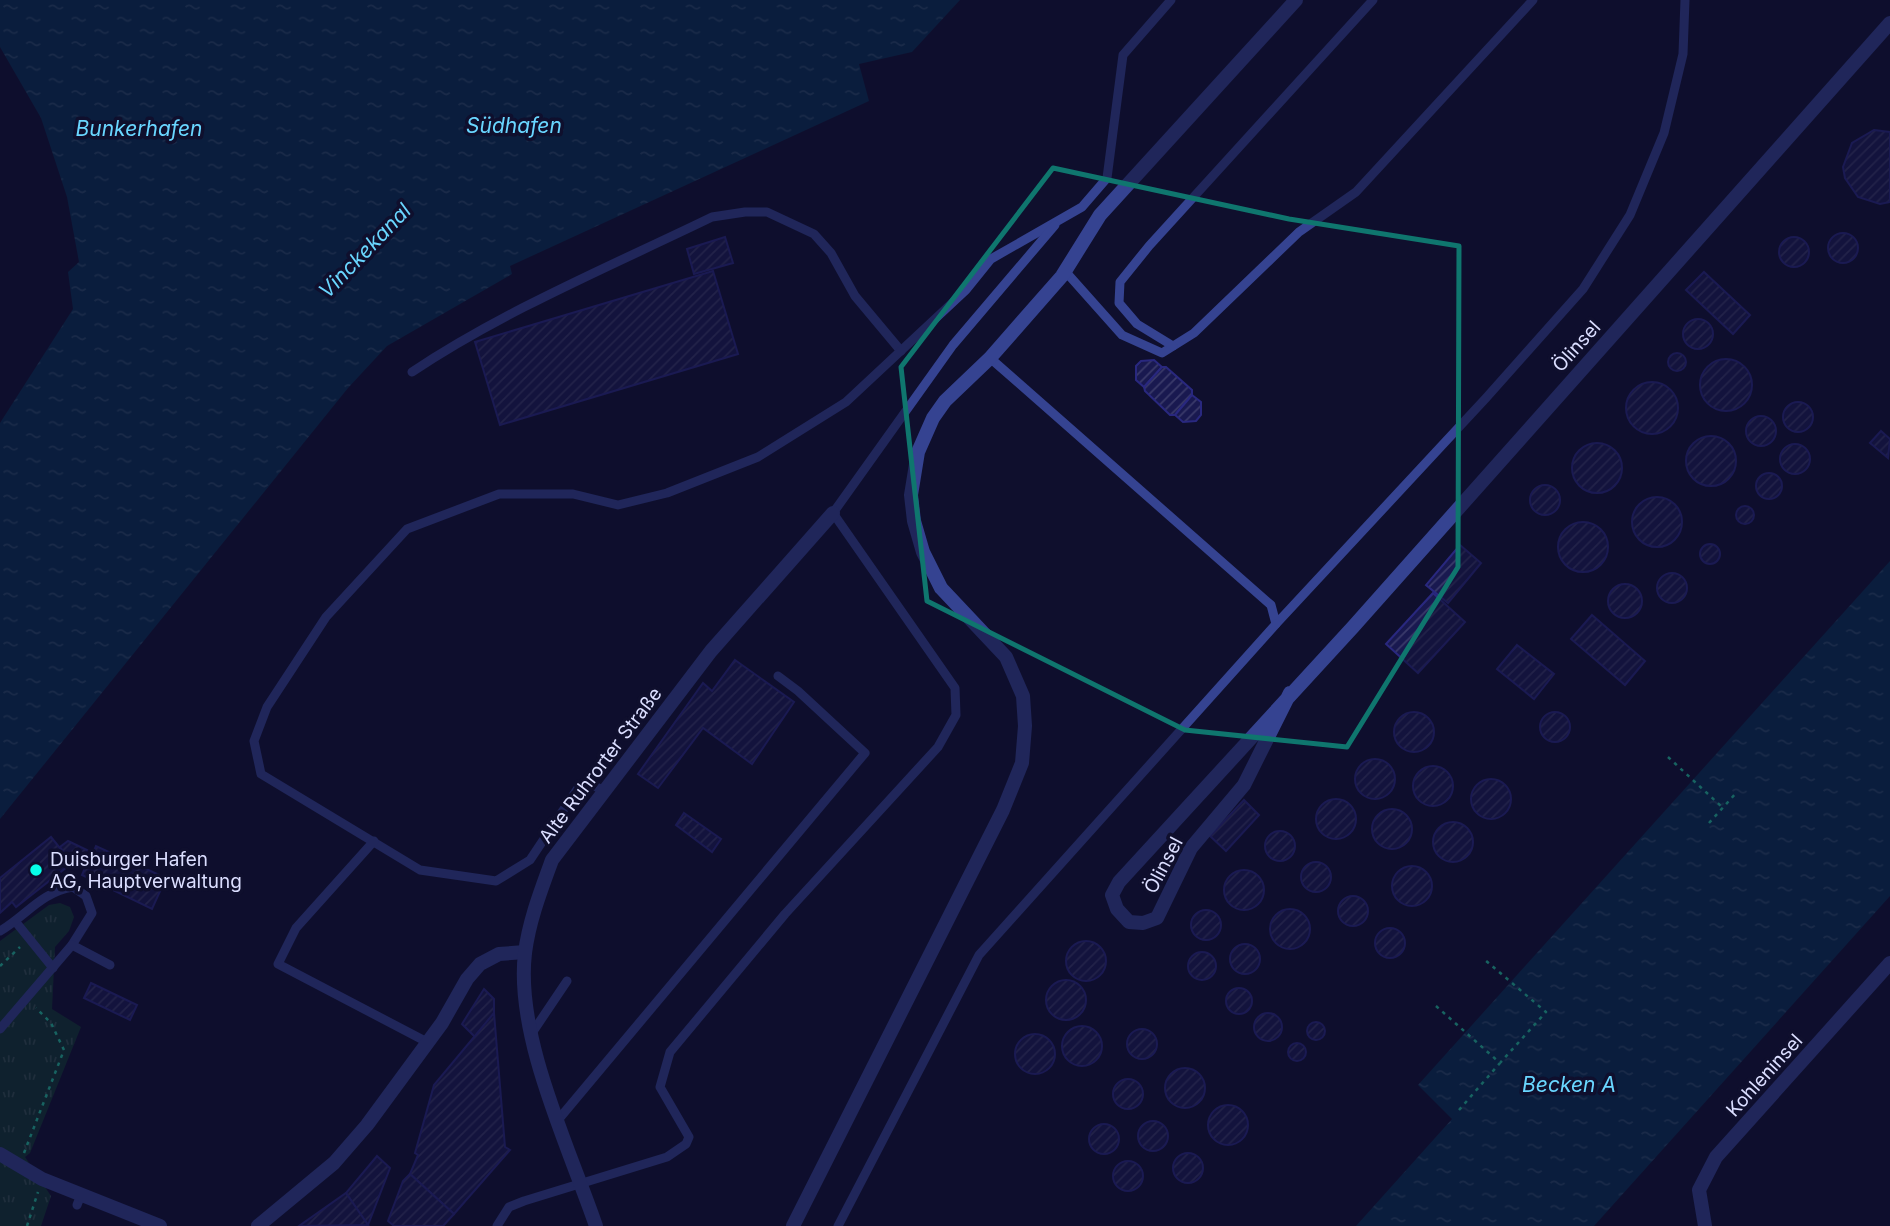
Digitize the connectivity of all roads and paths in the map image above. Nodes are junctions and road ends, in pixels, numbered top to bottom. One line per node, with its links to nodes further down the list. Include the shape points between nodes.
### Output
1 (1171, 0): 7 (lane, via 1123,55 1107,178 1082,207)
2 (1296, 0): 8 (street, via 1100,215)
3 (1373, 0): 9 (lane, via 1120,282 1119,303 1137,324)
4 (1532, 0): 9 (lane, via 1356,192 1298,232 1194,333)
5 (1685, 0): 14 (lane, via 1684,54 1664,133 1630,215 1583,289)
6 (1890, 23): 16 (street, Ölinsel)
7 (1061, 219): 10 (lane, via 991,259 967,290); 13 (lane, via 953,345)
8 (1065, 271): 9 (lane, via 1122,335 1162,353); 11 (street)
9 (1173, 346)
10 (901, 351): 12 (lane, via 855,296 831,253 814,234 767,212 745,212 712,217 507,316); 22 (lane, via 846,402 758,457 667,493 618,505 573,494 499,494 407,529 326,617 267,707 254,741 261,774)
11 (990, 358): 14 (lane, via 1271,605); 51 (street, via 933,418 914,468 912,510 923,552 941,588 998,646 1018,682 1025,710 1022,763 1003,810)
12 (412, 372)
13 (833, 513): 18 (street, Alte Ruhrorter Straße, via 711,651); 45 (lane, via 956,688 956,715 937,747 785,914 670,1052 660,1087 689,1137 686,1144 667,1157)
14 (1276, 624): 52 (lane, via 979,955)
15 (778, 676): 41 (lane, via 865,753)
16 (1290, 693): 16 (street, Ölinsel, via 1119,882 1112,895 1129,922 1157,918 1191,848 1244,785)
17 (1668, 757): 20 (path)
18 (604, 791): 22 (lane, via 589,783 578,788 530,860 496,881 420,870); 27 (street, Alte Ruhrorter Straße, via 552,860)
19 (1737, 792): 20 (path)
20 (1722, 807): 21 (path)
21 (1709, 823)
22 (374, 841): 38 (lane, via 296,928 278,964)
23 (15, 921): 24 (lane); 25 (lane); 26 (lane, via 41,898 73,887 86,896 92,913)
24 (0, 931)
25 (30, 939): 31 (path); 32 (lane)
26 (72, 946): 30 (lane); 32 (lane)
27 (525, 952): 37 (street, Alte Ruhrorter Straße, via 525,995); 38 (street, via 499,954 480,964)
28 (1485, 960): 39 (path, via 1546,1012)
29 (1890, 963): 53 (street, Kohleninsel, via 1716,1157 1699,1190)
30 (110, 965)
31 (0, 967)
32 (53, 968): 34 (lane)
33 (567, 981): 37 (lane)
34 (27, 998): 36 (lane); 43 (path, via 51,1023 64,1050)
35 (1436, 1006): 39 (path)
36 (0, 1029)
37 (532, 1033): 41 (street, Alte Ruhrorter Straße)
38 (427, 1042): 48 (street, via 334,1163)
39 (1500, 1063): 40 (path)
40 (1459, 1110)
41 (558, 1120): 45 (street, Alte Ruhrorter Straße)
42 (0, 1154): 43 (street)
43 (18, 1166): 44 (street)
44 (42, 1179): 46 (path); 47 (street, via 79,1200)
45 (582, 1185): 49 (lane, via 509,1207); 50 (street, Alte Ruhrorter Straße)
46 (27, 1226)
47 (160, 1226)
48 (258, 1226)
49 (497, 1226)
50 (596, 1226)
51 (793, 1226)
52 (838, 1226)
53 (1705, 1226)

